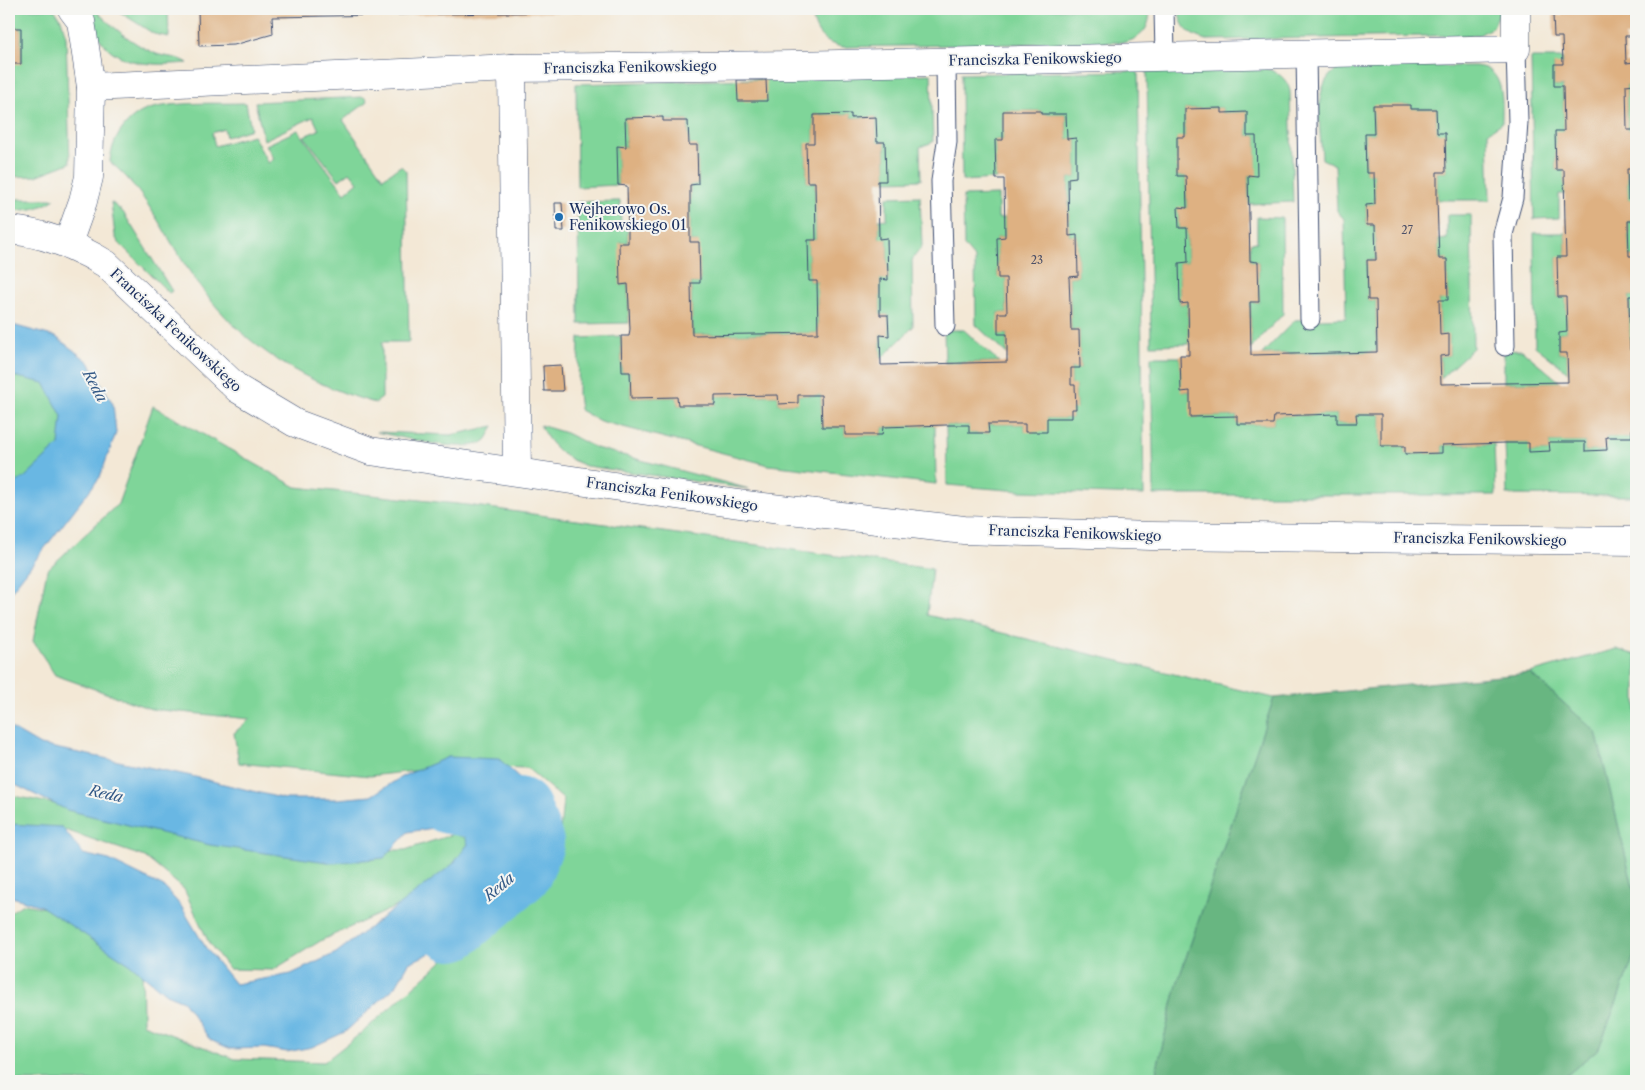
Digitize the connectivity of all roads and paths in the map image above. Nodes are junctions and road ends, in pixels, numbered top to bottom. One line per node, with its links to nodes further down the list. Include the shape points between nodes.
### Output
1 (72, 9): 9 (street, via 80,22)
2 (1164, 9): 6 (lane)
3 (1516, 9): 4 (street)
4 (1516, 49): 5 (street, Franciszka Fenikowskiego); 14 (lane, via 1518,122 1512,198 1503,234)
5 (1306, 52): 6 (street, Franciszka Fenikowskiego); 12 (lane)
6 (1165, 55): 7 (street, Franciszka Fenikowskiego)
7 (946, 60): 8 (street, Franciszka Fenikowskiego); 13 (lane, via 948,142 941,181)
8 (512, 68): 9 (street, Franciszka Fenikowskiego); 15 (street)
9 (91, 87): 11 (street, via 89,177)
10 (9, 230): 11 (street, Franciszka Fenikowskiego)
11 (68, 243): 15 (street, Franciszka Fenikowskiego, via 106,264 238,389 295,423 370,451)
12 (1310, 319)
13 (945, 326)
14 (1505, 346)
15 (517, 471): 16 (street, Franciszka Fenikowskiego, via 746,505 964,530 1151,536)
16 (1636, 541)

